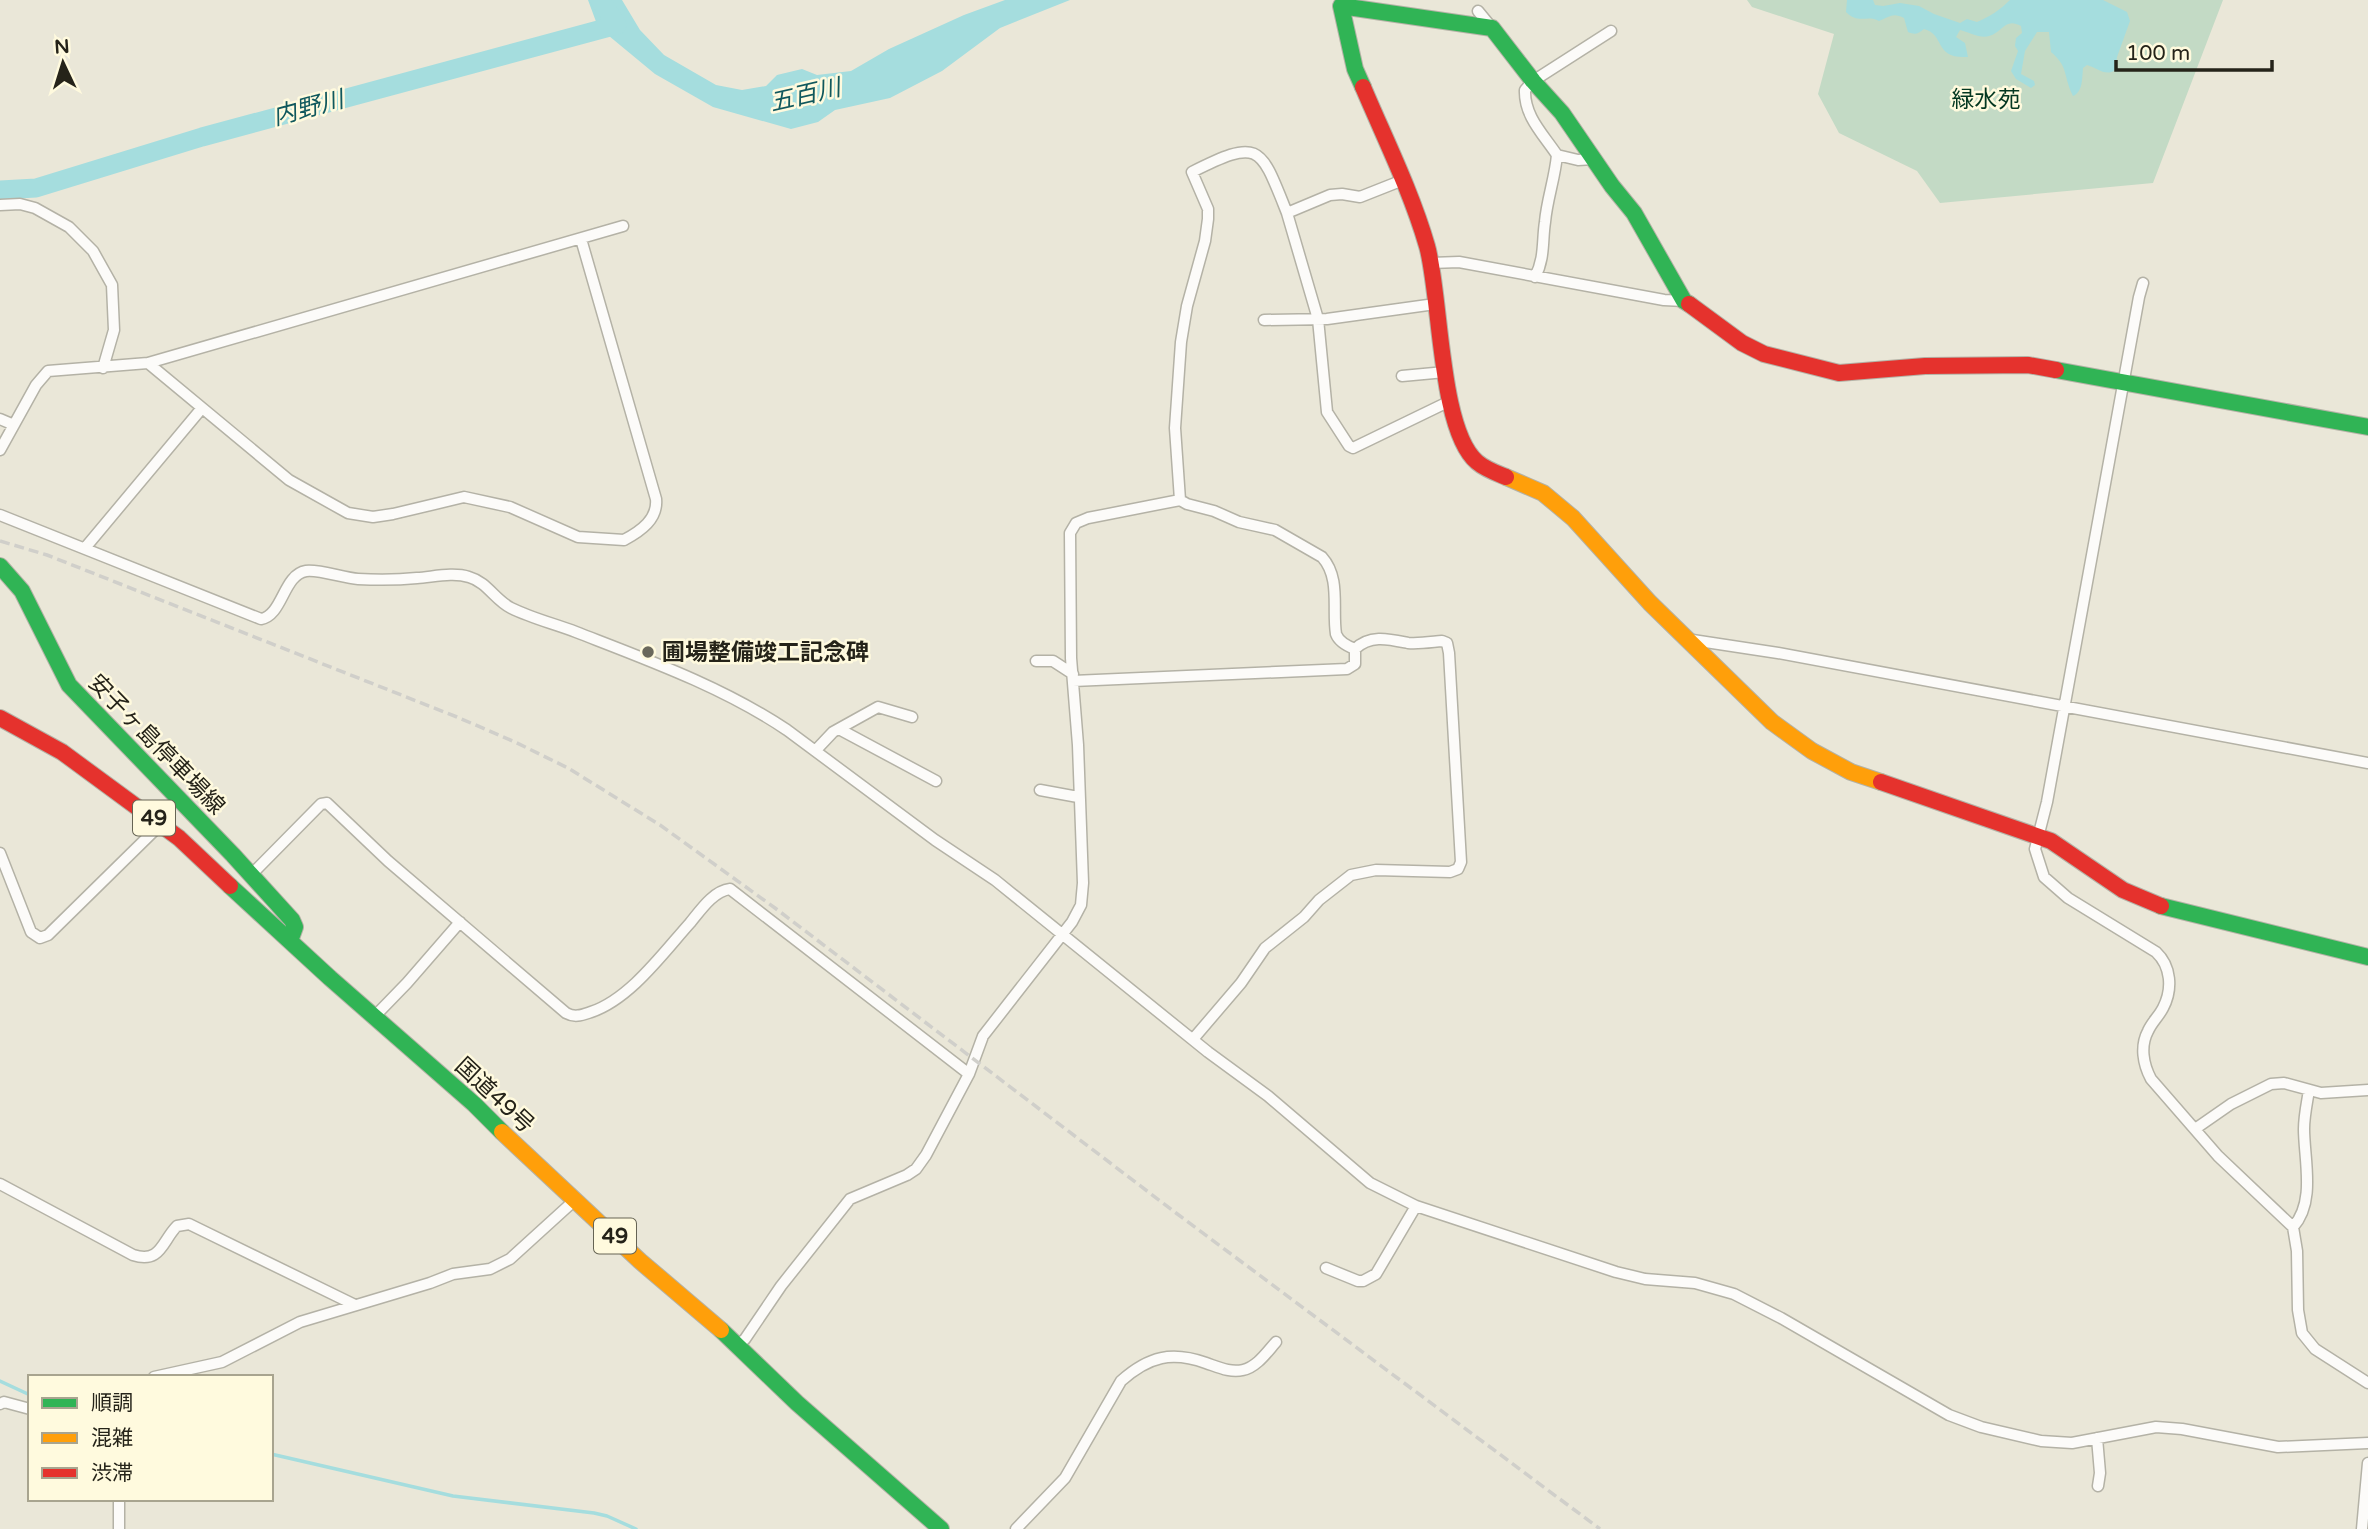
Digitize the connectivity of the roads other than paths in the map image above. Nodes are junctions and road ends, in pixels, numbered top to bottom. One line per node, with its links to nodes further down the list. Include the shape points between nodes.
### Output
1 (1478, 11): 2 (street)
2 (1492, 28): 4 (main road); 7 (main road, via 1342,6 1355,69)
3 (1611, 31): 4 (street)
4 (1533, 81): 5 (street, via 1525,90 1525,105); 6 (main road)
5 (1557, 155): 6 (street); 13 (street, via 1544,251)
6 (1594, 159): 15 (main road, via 1634,213)
7 (1402, 180): 9 (street, via 1360,197 1330,195); 12 (main road)
8 (0, 205): 20 (street, via 35,208 69,227 93,251 112,285 114,330)
9 (1287, 213): 17 (street); 30 (street, via 1266,165 1253,152 1235,153 1192,172 1209,219 1181,342 1175,428)
10 (623, 226): 11 (street)
11 (581, 239): 19 (street); 25 (street, via 656,499 654,517 628,539 578,537 510,507 464,497 373,517 348,513 289,480)
12 (1431, 263): 13 (street, via 1459,262); 16 (main road)
13 (1535, 276): 15 (street)
14 (2143, 283): 23 (street)
15 (1684, 301): 23 (main road, via 1764,354 1839,373 2015,365)
16 (1435, 304): 17 (street); 21 (main road)
17 (1318, 319): 18 (street); 24 (street, via 1327,412 1351,448)
18 (1264, 320)
19 (148, 363): 20 (street); 25 (street)
20 (103, 368): 27 (street, via 48,371)
21 (1445, 372): 22 (street); 24 (main road)
22 (1402, 376)
23 (2124, 383): 28 (main road); 38 (street)
24 (1450, 401): 34 (main road, via 1463,442 1476,461 1543,493 1573,518)
25 (202, 408): 32 (street)
26 (0, 419): 27 (street)
27 (14, 425): 29 (street)
28 (2368, 427)
29 (0, 450)
30 (1180, 500): 35 (street, via 1275,530 1322,557 1334,582 1336,634); 37 (street, via 1088,518 1072,528)
31 (0, 515): 32 (street)
32 (85, 548): 42 (street, via 261,619 270,615 303,571 366,579 469,577 513,609 724,693)
33 (0, 566): 50 (main road, 安子ヶ島停車場線, via 26,596 69,685)
34 (1685, 639): 38 (street); 48 (main road, via 1772,722 1826,759 1870,779)
35 (1354, 649): 37 (street, via 1355,664 1348,669); 56 (street, via 1368,640 1385,638 1442,641 1449,647 1460,866 1450,872 1377,870 1351,876 1265,948)
36 (1036, 661): 37 (street, via 1053,662)
37 (1073, 677): 46 (street)
38 (2063, 706): 43 (street); 48 (street)
39 (912, 717): 41 (street, via 878,708)
40 (0, 718): 47 (main road, 国道49号 / 49, via 62,752)
41 (839, 729): 42 (street); 44 (street)
42 (816, 750): 52 (street)
43 (2368, 763)
44 (936, 781)
45 (1040, 790): 46 (street)
46 (1078, 797): 52 (street, via 1082,898)
47 (161, 824): 49 (street, via 40,938 25,919); 53 (main road, 国道49号 / 49)
48 (2037, 834): 54 (main road, via 2146,902); 60 (street, via 2035,849 2048,882 2164,960 2168,999 2147,1032 2144,1061 2151,1079)
49 (0, 853)
50 (251, 875): 51 (street, via 327,803); 53 (main road, 安子ヶ島停車場線, via 292,920 295,927)
51 (460, 922): 55 (street); 57 (street, via 566,1013 578,1016 615,1000 642,977 708,902 730,889)
52 (1063, 935): 56 (street); 57 (street, via 983,1036)
53 (290, 941): 55 (main road, 国道49号 / 49)
54 (2368, 957)
55 (375, 1016): 62 (main road, 国道49号 / 49)
56 (1194, 1038): 63 (street, via 1370,1183)
57 (969, 1074): 68 (street, via 916,1169 850,1199)
58 (2309, 1090): 59 (street); 60 (street, via 2284,1083 2266,1085); 64 (street, via 2304,1132 2308,1182 2301,1216)
59 (2368, 1090)
60 (2195, 1129): 64 (street)
61 (0, 1184): 66 (street, via 133,1255 157,1253 177,1226 189,1224)
62 (576, 1199): 66 (street, via 499,1266 453,1274); 68 (main road, 国道49号 / 49)
63 (1416, 1206): 65 (street, via 1376,1274 1358,1281); 73 (street, via 1616,1272 1695,1283 1734,1294 1949,1415 1981,1426 2058,1443)
64 (2293, 1227): 70 (street, via 2302,1333 2315,1349)
65 (1326, 1268)
66 (355, 1305): 69 (street, via 300,1322 222,1363)
67 (1276, 1342): 80 (street, via 1242,1370 1171,1356 1131,1372 1121,1381 1065,1478)
68 (738, 1345): 79 (main road, 国道49号 / 49, via 797,1404)
69 (163, 1375)
70 (2368, 1383)
71 (1, 1402): 72 (street)
72 (28, 1409)
73 (2097, 1438): 74 (street, via 2156,1427 2265,1446); 76 (street)
74 (2368, 1443)
75 (2368, 1463): 81 (street)
76 (2098, 1486)
77 (119, 1501): 78 (street)
78 (119, 1529)
79 (942, 1529)
80 (1017, 1529)
81 (2362, 1529)

